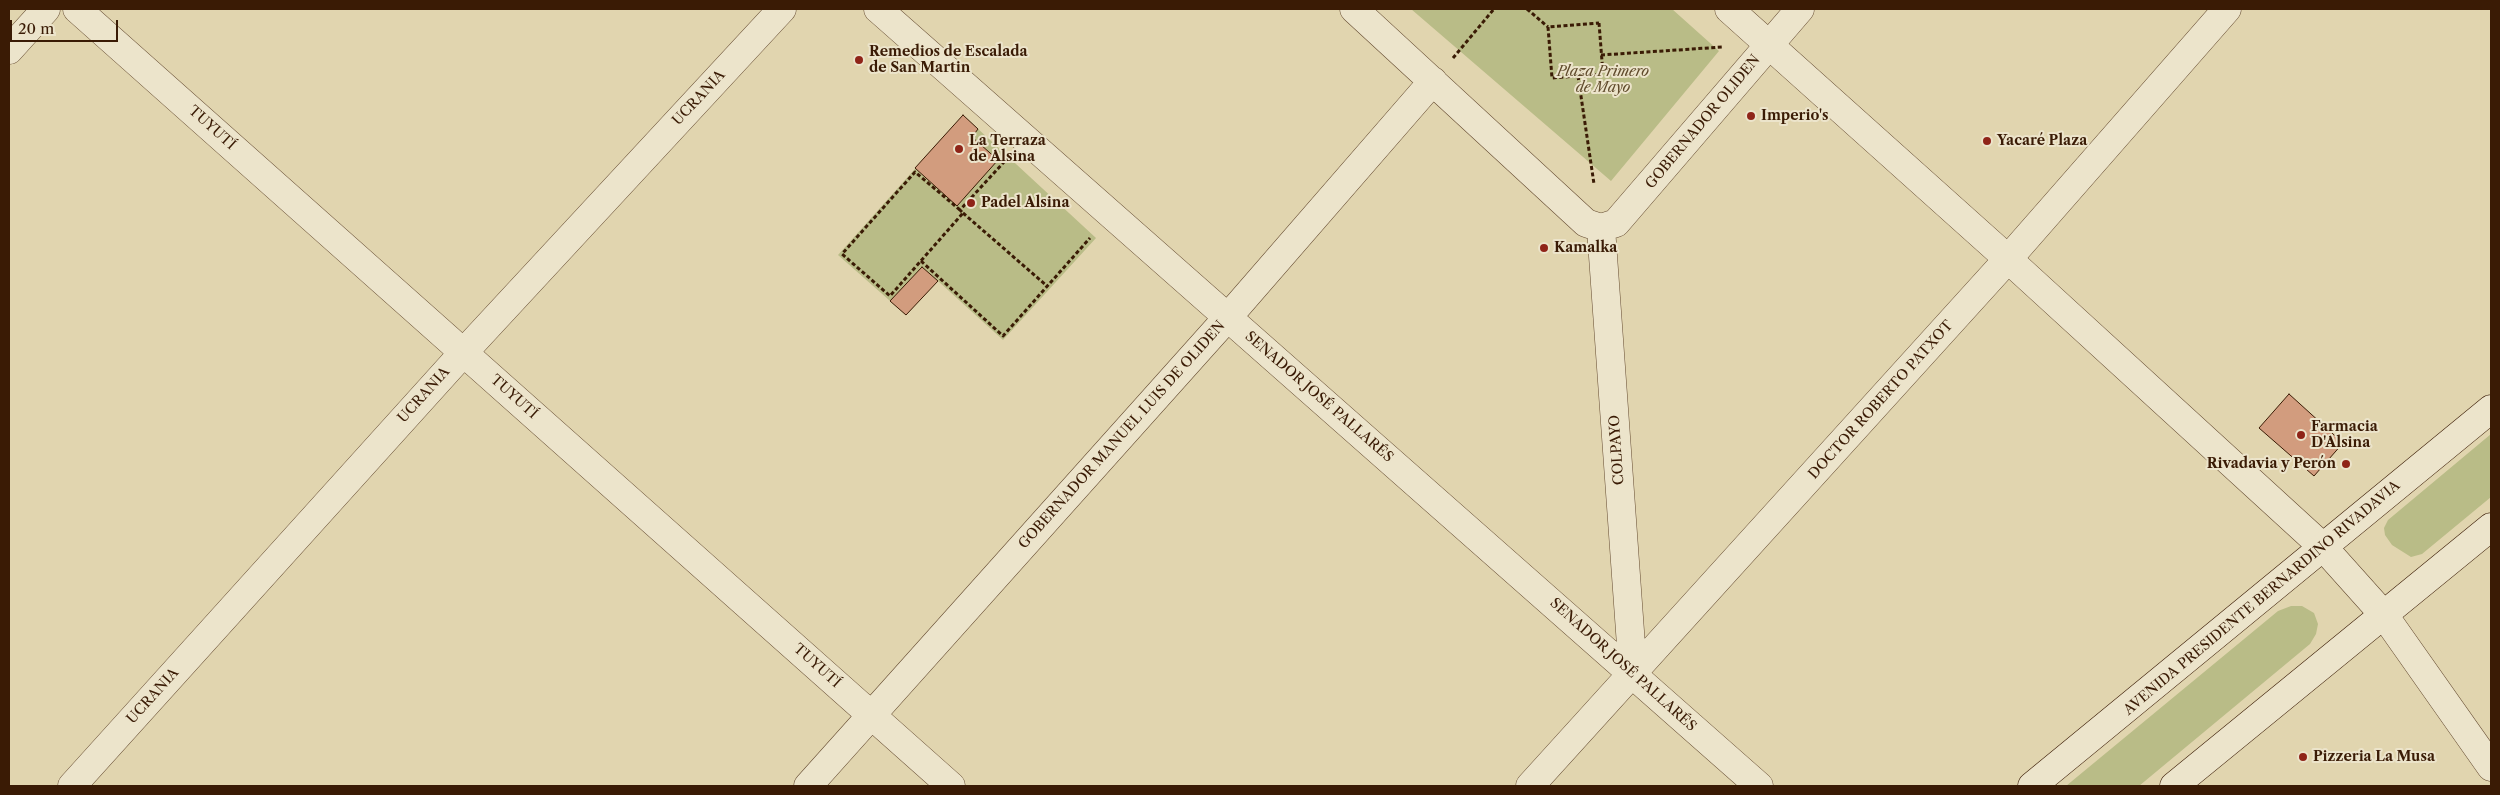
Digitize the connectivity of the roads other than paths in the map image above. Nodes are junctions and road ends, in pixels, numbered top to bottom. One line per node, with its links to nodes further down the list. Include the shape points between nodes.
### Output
1 (46, 9): 10 (street)
2 (77, 9): 15 (street, TUYUTÍ)
3 (782, 9): 15 (street, UCRANIA)
4 (878, 9): 14 (street, SENADOR JOSÉ PALLARÉS)
5 (1354, 9): 11 (street)
6 (1729, 9): 9 (street)
7 (1800, 9): 9 (street, GOBERNADOR OLIDEN)
8 (2227, 9): 13 (street, DOCTOR ROBERTO PATXOT)
9 (1769, 44): 12 (street, GOBERNADOR OLIDEN, via 1616,223); 13 (street)
10 (9, 50)
11 (1433, 81): 12 (street, via 1586,223); 14 (street, GOBERNADOR MANUEL LUIS DE OLIDEN)
12 (1601, 228): 20 (street, COLPAYO)
13 (2008, 259): 18 (street); 20 (street, DOCTOR ROBERTO PATXOT)
14 (1228, 317): 20 (street, SENADOR JOSÉ PALLARÉS); 21 (street, GOBERNADOR MANUEL LUIS DE OLIDEN)
15 (464, 352): 21 (street, TUYUTÍ); 23 (street, UCRANIA)
16 (2491, 409): 18 (street, AVENIDA PRESIDENTE BERNARDINO RIVADAVIA)
17 (2491, 527): 19 (street)
18 (2324, 548): 19 (street); 28 (street, AVENIDA PRESIDENTE BERNARDINO RIVADAVIA)
19 (2384, 615): 22 (street); 29 (street)
20 (1633, 673): 26 (street, DOCTOR ROBERTO PATXOT); 27 (street, SENADOR JOSÉ PALLARÉS)
21 (871, 715): 24 (street, GOBERNADOR MANUEL LUIS DE OLIDEN); 25 (street, TUYUTÍ)
22 (2491, 767)
23 (72, 786)
24 (808, 786)
25 (951, 786)
26 (1530, 786)
27 (1759, 786)
28 (2032, 786)
29 (2174, 786)

